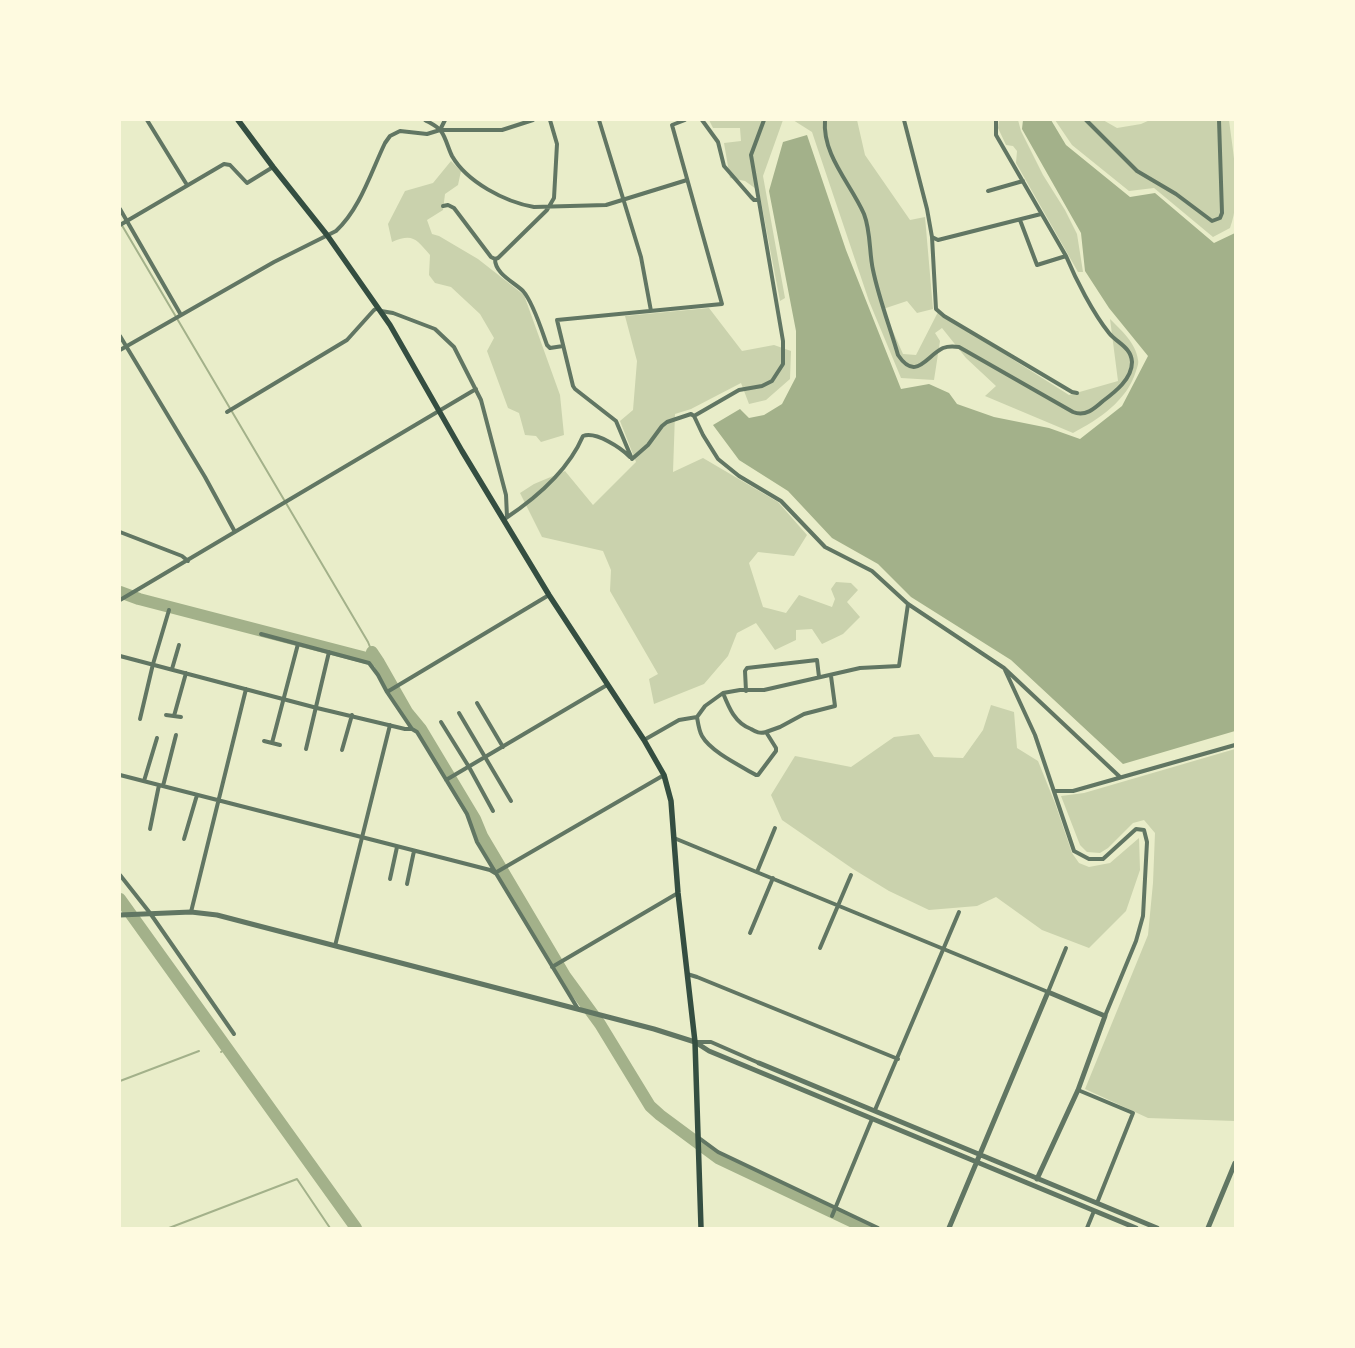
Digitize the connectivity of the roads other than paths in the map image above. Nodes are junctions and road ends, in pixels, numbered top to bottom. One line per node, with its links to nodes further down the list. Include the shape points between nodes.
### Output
1 (147, 120): 20 (street)
2 (238, 120): 17 (main road)
3 (425, 120): 16 (street)
4 (444, 120): 16 (street)
5 (534, 120): 16 (street, via 502,130)
6 (550, 120): 24 (street, via 558,144)
7 (599, 120): 22 (street)
8 (685, 120): 18 (street, via 672,125)
9 (702, 120): 23 (street, via 718,142 724,166 751,197)
10 (764, 120): 23 (street, via 751,155)
11 (825, 120): 33 (street, via 831,152 864,214 873,270 898,355 909,365 922,366 942,348 959,347 1076,413 1086,413 1096,407 1126,380 1131,358 1128,350 1110,334)
12 (904, 120): 32 (street)
13 (996, 120): 19 (street, via 996,135)
14 (1086, 120): 15 (street, via 1137,171 1212,221 1220,218 1222,213)
15 (1219, 120)
16 (440, 130): 24 (street, via 453,157 472,179 522,205); 31 (street, via 427,134 400,132 390,136 353,210 343,224)
17 (273, 167): 20 (street, via 247,183 226,163); 31 (main road)
18 (687, 180): 22 (street); 36 (street, via 722,304)
19 (1023, 181): 21 (street); 27 (street)
20 (187, 185): 29 (street)
21 (988, 191)
22 (625, 200): 24 (street, via 606,205); 36 (street, via 641,257)
23 (758, 200): 46 (street, via 784,341 783,364 772,381 739,390)
24 (551, 205): 34 (street)
25 (443, 206): 34 (street, via 454,208)
26 (120, 209): 29 (street)
27 (1040, 214): 28 (street); 33 (street)
28 (1020, 220): 32 (street, via 938,240); 33 (street, via 1037,265)
29 (126, 222): 30 (street); 37 (street)
30 (120, 225)
31 (327, 235): 35 (main road); 37 (street)
32 (932, 237): 43 (street, via 936,306 940,313)
33 (1066, 256)
34 (495, 259): 39 (street, via 504,276 524,292 547,345 550,348)
35 (379, 309): 42 (street, via 435,329 454,347); 44 (main road); 45 (street, via 374,310 347,340)
36 (651, 311): 39 (street, via 557,320)
37 (181, 316): 40 (street)
38 (120, 336): 40 (street)
39 (563, 346): 47 (street, via 575,389 616,421)
40 (127, 347): 41 (street); 50 (street)
41 (120, 350)
42 (476, 389): 44 (street); 48 (street, via 491,432 506,495)
43 (1077, 393)
44 (439, 411): 48 (main road); 50 (street)
45 (227, 412)
46 (694, 416): 47 (street, via 691,414 662,426); 54 (street, via 718,459 781,501 825,547 872,571)
47 (632, 459): 48 (street, via 598,437 583,436 577,450 557,475 532,500)
48 (505, 518): 52 (main road)
49 (120, 532): 51 (street)
50 (235, 532): 51 (street)
51 (188, 561): 53 (street)
52 (549, 595): 68 (main road); 70 (street)
53 (120, 600)
54 (908, 604): 63 (street); 66 (street, via 899,666 860,668)
55 (169, 610): 62 (street)
56 (261, 634): 57 (street)
57 (298, 644): 59 (street); 73 (street)
58 (179, 645): 64 (street)
59 (329, 652): 70 (street, via 369,663); 75 (street)
60 (121, 656): 61 (street); 62 (street)
61 (120, 664)
62 (153, 664): 64 (street); 82 (street)
63 (1004, 668): 101 (street); 105 (street, via 1035,735)
64 (172, 669): 65 (street)
65 (186, 673): 69 (street); 79 (street)
66 (831, 676): 67 (street); 86 (street, via 835,706 804,714)
67 (819, 677): 71 (street); 71 (street, via 817,660 747,668)
68 (606, 685): 89 (main road); 94 (street)
69 (246, 689): 73 (street); 107 (street)
70 (388, 691): 85 (street)
71 (746, 691): 72 (street)
72 (723, 693): 81 (street, via 705,706); 86 (street, via 729,708 744,727)
73 (284, 698): 75 (street); 91 (street)
74 (477, 702): 94 (street)
75 (317, 708): 78 (street); 95 (street)
76 (459, 713): 97 (street)
77 (166, 715): 79 (street)
78 (352, 715): 84 (street); 96 (street)
79 (174, 716): 80 (street)
80 (182, 717)
81 (697, 717): 86 (street, via 702,736 710,745 756,775 776,751); 89 (street, via 678,720)
82 (140, 719)
83 (441, 722): 98 (street)
84 (390, 725): 85 (street); 112 (street)
85 (412, 729): 102 (street)
86 (766, 732)
87 (176, 735): 104 (street)
88 (157, 738): 103 (street)
89 (644, 740): 100 (main road)
90 (264, 741): 91 (street)
91 (272, 743): 92 (street)
92 (280, 745)
93 (1235, 745): 101 (street)
94 (503, 746): 97 (street)
95 (306, 749)
96 (342, 750)
97 (484, 758): 98 (street); 108 (street)
98 (469, 767): 102 (street); 109 (street)
99 (120, 775): 103 (street)
100 (664, 775): 113 (main road, via 671,801); 117 (street)
101 (1120, 777): 105 (street, via 1073,791)
102 (447, 780): 117 (street, via 468,814 477,842)
103 (144, 781): 104 (street)
104 (161, 786): 106 (street); 111 (street)
105 (1054, 791): 139 (street, via 1074,851 1089,859 1104,859 1136,829 1144,830 1147,842 1143,916)
106 (197, 795): 107 (street); 114 (street)
107 (219, 801): 112 (street); 126 (street)
108 (511, 801)
109 (493, 811)
110 (775, 828): 118 (street)
111 (150, 829)
112 (362, 838): 115 (street); 131 (street)
113 (674, 838): 118 (street); 124 (main road)
114 (184, 839)
115 (397, 847): 116 (street); 122 (street)
116 (414, 851): 117 (street); 123 (street)
117 (496, 872): 135 (street)
118 (757, 872): 121 (street)
119 (120, 875): 128 (street)
120 (851, 875): 125 (street)
121 (773, 878): 125 (street); 130 (street)
122 (390, 879)
123 (407, 884)
124 (678, 893): 135 (street); 136 (main road)
125 (839, 905): 132 (street); 134 (street)
126 (191, 912): 128 (street); 131 (street, via 245,921)
127 (959, 912): 134 (street)
128 (150, 913): 129 (street); 140 (street)
129 (120, 914)
130 (750, 933)
131 (335, 946): 138 (street)
132 (820, 948)
133 (1066, 948): 137 (street)
134 (944, 949): 137 (street); 142 (street)
135 (554, 966): 138 (street)
136 (687, 974): 141 (main road); 142 (street)
137 (1048, 992): 139 (street); 148 (street)
138 (582, 1010): 141 (street)
139 (1105, 1016): 144 (street)
140 (234, 1034)
141 (695, 1042): 143 (street, via 711,1042); 146 (street, via 709,1051); 147 (main road)
142 (898, 1059): 145 (street)
143 (759, 1063): 145 (street)
144 (1078, 1090): 151 (street); 152 (street, via 1133,1113)
145 (875, 1110): 148 (street)
146 (872, 1119): 149 (street); 153 (street)
147 (697, 1141): 153 (street); 156 (main road)
148 (980, 1154): 149 (street); 151 (street)
149 (977, 1162): 154 (street); 158 (street)
150 (1235, 1163): 162 (street)
151 (1037, 1179): 152 (street)
152 (1097, 1204): 161 (street)
153 (836, 1208): 155 (street); 157 (street)
154 (1094, 1211): 159 (street); 160 (street)
155 (832, 1215)
156 (701, 1228)
157 (878, 1228)
158 (949, 1228)
159 (1087, 1228)
160 (1136, 1228)
161 (1157, 1228)
162 (1208, 1228)

